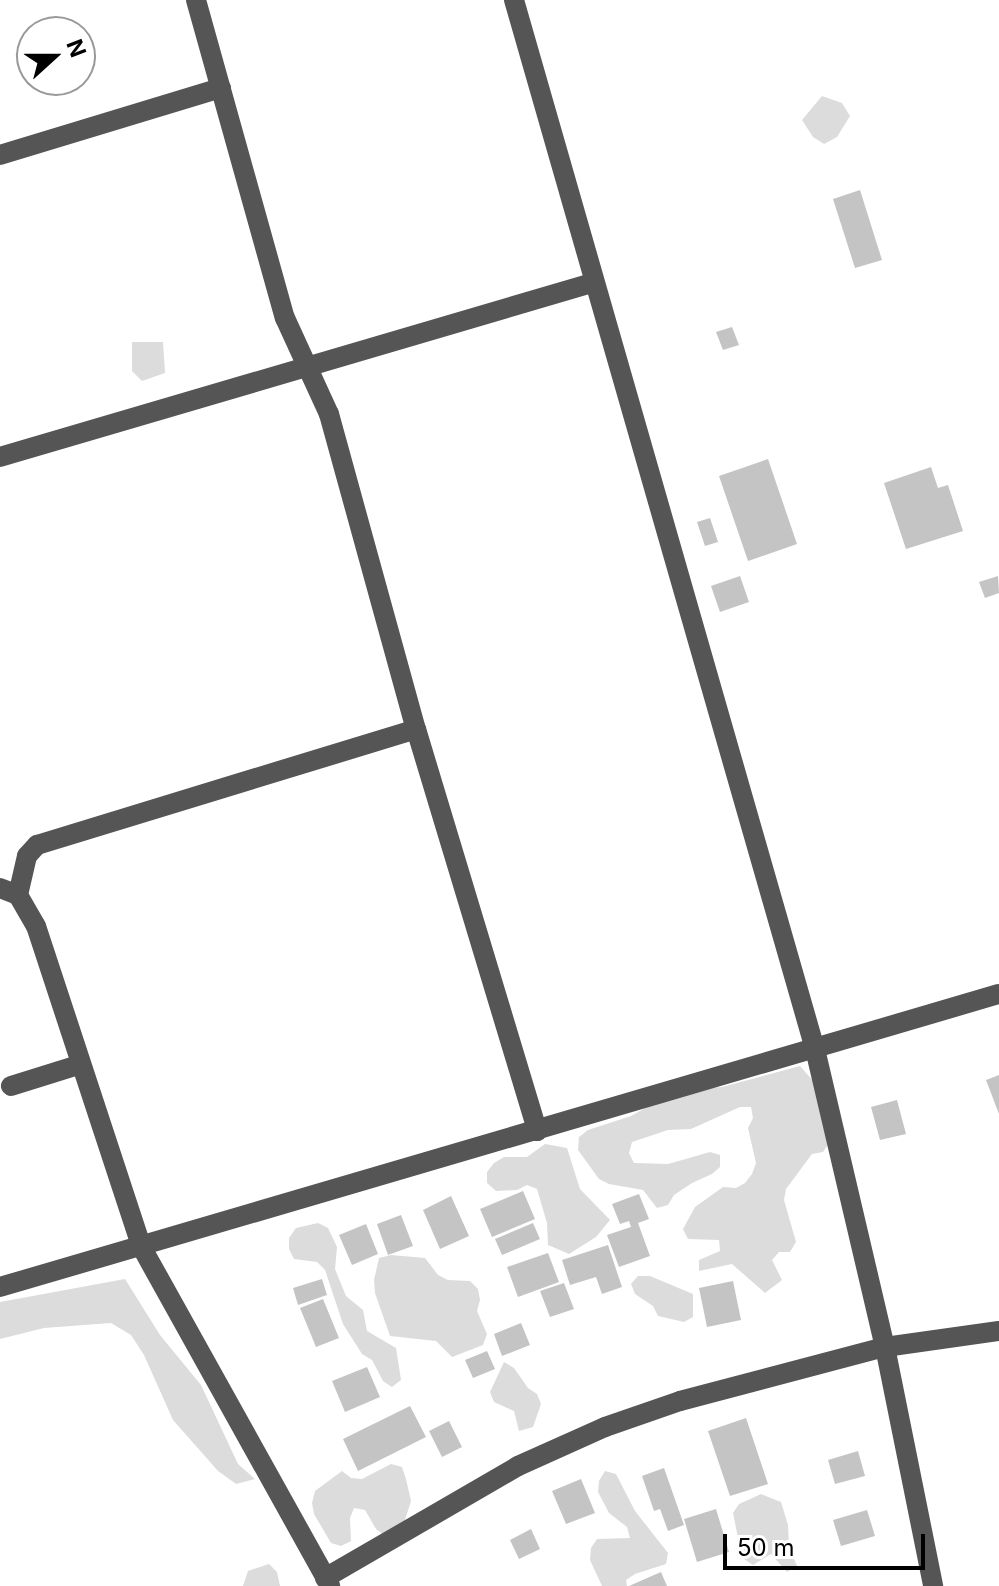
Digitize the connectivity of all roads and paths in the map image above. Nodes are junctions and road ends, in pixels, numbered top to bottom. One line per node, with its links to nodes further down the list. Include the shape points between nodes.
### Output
1 (196, 0): 3 (street)
2 (514, 0): 5 (street)
3 (221, 88): 4 (street); 6 (street, via 285,318)
4 (0, 155)
5 (592, 283): 6 (street); 11 (street)
6 (309, 368): 7 (street); 8 (street, via 329,414)
7 (0, 457)
8 (416, 729): 9 (street, via 37,845); 14 (street)
9 (9, 892): 12 (street, via 36,926)
10 (999, 994): 11 (street)
11 (815, 1049): 14 (street); 18 (street)
12 (81, 1064): 13 (street); 15 (street)
13 (11, 1086)
14 (537, 1131): 15 (street)
15 (141, 1246): 16 (street); 19 (street)
16 (0, 1287)
17 (999, 1331): 18 (street)
18 (885, 1347): 19 (street, via 680,1401 605,1427 518,1466); 20 (street)
19 (327, 1582)
20 (933, 1586)

